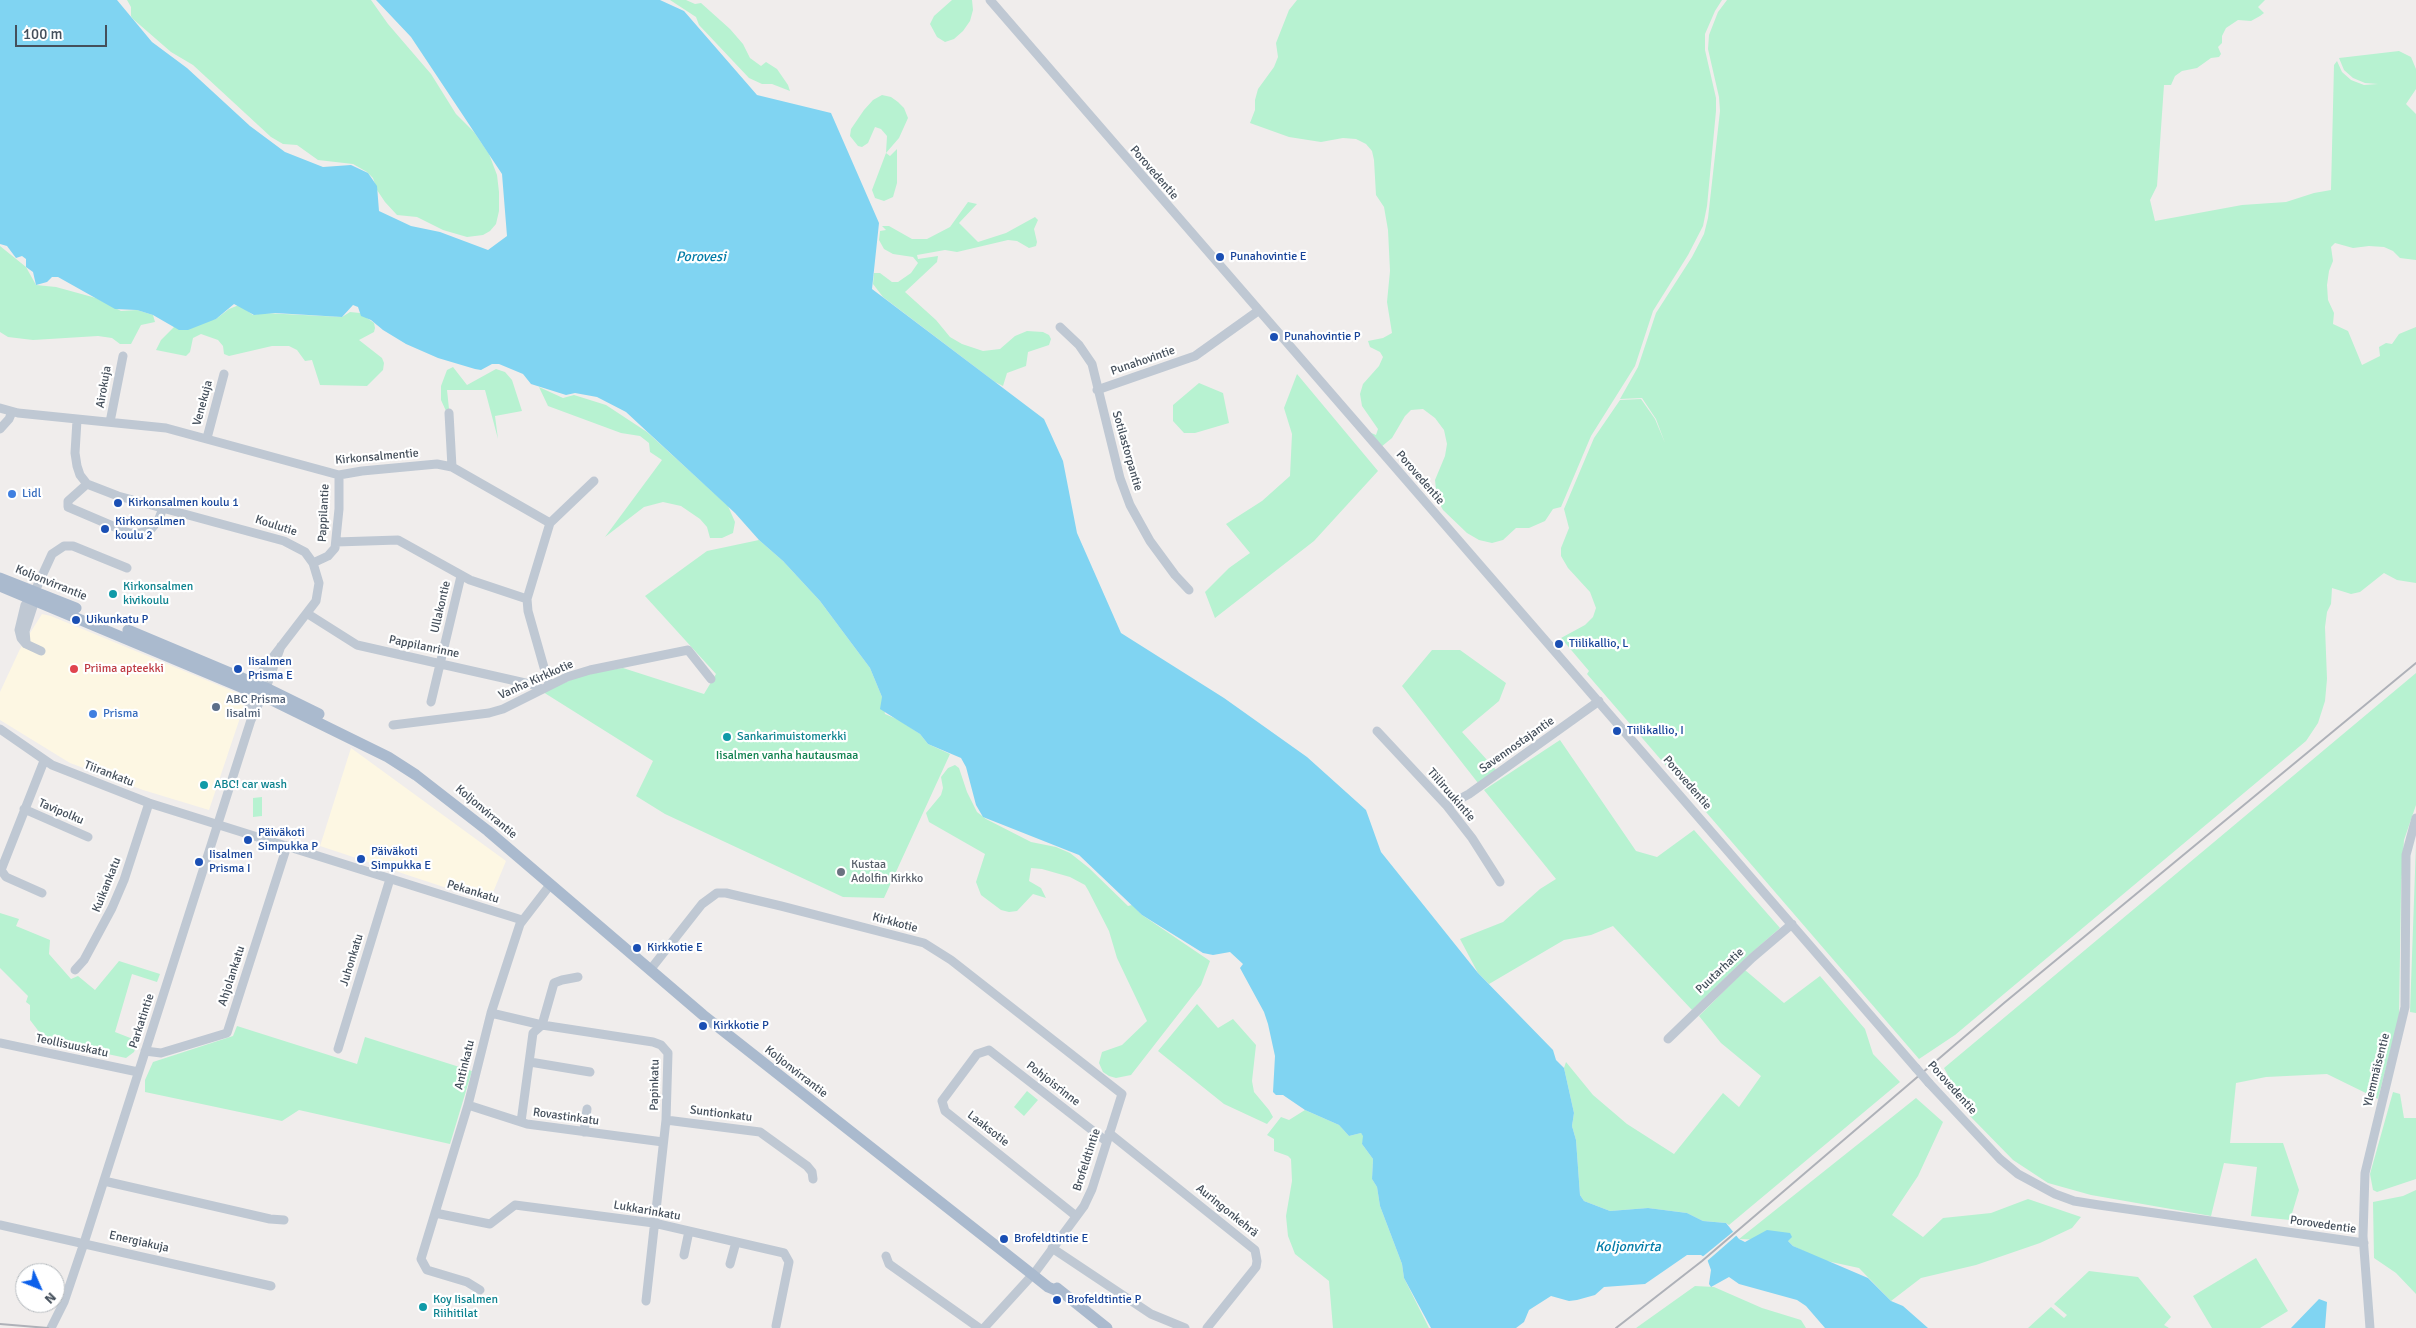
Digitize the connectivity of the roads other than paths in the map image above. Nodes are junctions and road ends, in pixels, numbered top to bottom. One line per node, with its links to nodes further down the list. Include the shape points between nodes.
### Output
1 (990, 0): 2 (street, Porovedentie)
2 (1258, 311): 6 (street, Punahovintie, via 1195,356); 35 (street, Porovedentie)
3 (1060, 327): 6 (street, Punahovintie, via 1079,345 1092,364)
4 (123, 356): 11 (street, Airokuja)
5 (224, 374): 13 (street, Venekuja)
6 (1097, 390): 26 (street, Sotilastorpantie, via 1130,506 1150,541)
7 (5, 410): 9 (street, Kirkonsalmentie); 10 (street); 12 (street, via 9,419)
8 (449, 413): 14 (street)
9 (77, 420): 11 (street, Kirkonsalmentie); 17 (street, via 77,466)
10 (0, 422)
11 (110, 422): 13 (street, Kirkonsalmentie, via 153,425)
12 (0, 429)
13 (207, 438): 15 (street, Kirkonsalmentie)
14 (452, 468): 15 (street, Kirkonsalmentie, via 437,464); 19 (street, Kirkonsalmentie)
15 (339, 475): 20 (street, Pappilantie)
16 (594, 480): 19 (street)
17 (87, 484): 18 (street, Koulutie); 18 (street, via 68,501 68,507 129,533 151,529)
18 (163, 508): 21 (street, Koulutie, via 284,541 299,548)
19 (550, 523): 28 (street)
20 (336, 542): 21 (street, Pappilantie, via 332,552); 23 (street, via 398,540)
21 (313, 563): 29 (street, via 319,590)
22 (127, 568): 27 (street, via 73,546 64,546 52,554)
23 (461, 576): 28 (street); 31 (street, Ullakontie)
24 (0, 578): 27 (main road, Koljonvirrantie)
25 (0, 586): 27 (main road, Koljonvirrantie)
26 (1189, 590)
27 (33, 596): 30 (street, via 18,630 26,644); 34 (main road, Koljonvirrantie)
28 (527, 599): 33 (street)
29 (308, 614): 31 (street, Pappilanrinne, via 357,645); 34 (street, via 281,646)
30 (40, 651)
31 (440, 664): 33 (street, Pappilanrinne); 36 (street, Ullakontie)
32 (711, 679): 33 (street, Vanha Kirkkotie, via 688,650 590,670)
33 (545, 687): 37 (street, Vanha Kirkkotie, via 489,713)
34 (260, 690): 45 (street, Parkatintie, via 249,708 250,720); 50 (main road, Koljonvirrantie, via 354,733 449,799)
35 (1599, 701): 42 (street, Savennostajantie, via 1469,794); 53 (street, Porovedentie)
36 (431, 702)
37 (393, 724)
38 (0, 729): 40 (street, Tiirankatu)
39 (1377, 731): 42 (street, Tiiliruukintie)
40 (44, 761): 41 (street, Tiirankatu); 43 (street)
41 (148, 803): 45 (street, Tiirankatu); 54 (street, Kuikankatu, via 112,908 84,960)
42 (1446, 806): 49 (street, Tiiliruukintie, via 1472,838)
43 (24, 809): 46 (street, Tavipolku); 51 (street, via 1,870 6,877)
44 (2416, 818): 85 (street, Ylemmäisentie, via 2406,855 2405,1006 2365,1174)
45 (218, 824): 47 (street, Pekankatu); 63 (street, Parkatintie)
46 (88, 837)
47 (287, 846): 48 (street, Pekankatu); 63 (street, Ahjolankatu, via 227,1033 161,1053)
48 (390, 879): 52 (street, Pekankatu); 61 (street, Juhonkatu)
49 (1500, 882)
50 (550, 885): 52 (street, Antinkatu); 55 (main road, Koljonvirrantie)
51 (42, 893)
52 (522, 920): 57 (street, Antinkatu)
53 (1792, 924): 59 (street, Puutarhatie); 85 (street, Porovedentie, bridge, via 1929,1083 2018,1174 2074,1201)
54 (75, 970)
55 (650, 970): 67 (street, Kirkkotie, via 702,904 717,893 782,906 924,943 951,960); 90 (main road, Koljonvirrantie, via 869,1147)
56 (578, 978): 58 (street, via 554,983)
57 (491, 1013): 58 (street, Papinkatu); 68 (street, Antinkatu)
58 (542, 1025): 64 (street, via 533,1033); 70 (street, Papinkatu, via 661,1045 668,1053)
59 (1668, 1039)
60 (0, 1043): 65 (street, Teollisuuskatu)
61 (338, 1049)
62 (984, 1050): 73 (street, Pohjoisrinne, via 992,1051); 78 (street, Laaksotie, via 977,1054 944,1097 943,1108)
63 (145, 1051): 65 (street, Parkatintie)
64 (530, 1062): 66 (street); 71 (street)
65 (138, 1072): 76 (street, Parkatintie)
66 (590, 1072)
67 (1122, 1094): 73 (street, Brofeldtintie)
68 (468, 1105): 71 (street, Rovastinkatu); 77 (street, Antinkatu)
69 (587, 1109): 72 (street)
70 (666, 1120): 74 (street, Papinkatu); 75 (street, Suntionkatu, via 760,1132 807,1166)
71 (520, 1122): 72 (street, Rovastinkatu)
72 (584, 1132): 74 (street, Rovastinkatu)
73 (1107, 1137): 78 (street, Brofeldtintie, via 1089,1197); 100 (street, Auringonkehrä, via 1255,1250 1256,1267)
74 (663, 1142): 80 (street, Papinkatu)
75 (813, 1179)
76 (104, 1182): 79 (street); 84 (street, Parkatintie)
77 (435, 1213): 80 (street, Lukkarinkatu, via 490,1224 515,1205); 92 (street, Antinkatu, via 421,1259 427,1270 467,1282)
78 (1076, 1216): 86 (street, Brofeldtintie)
79 (284, 1220)
80 (654, 1223): 82 (street, Lukkarinkatu); 93 (street, Papinkatu)
81 (0, 1225): 84 (street, Energiakuja)
82 (689, 1231): 83 (street, Lukkarinkatu); 87 (street)
83 (736, 1242): 89 (street); 94 (street, Lukkarinkatu, via 787,1256 789,1262)
84 (84, 1243): 91 (street, Energiakuja); 95 (street, Parkatintie, via 64,1302)
85 (2364, 1243): 101 (street, Ylemmäisentie)
86 (1050, 1251): 90 (street, Brofeldtintie, via 1039,1258); 99 (street, via 1151,1314)
87 (684, 1255)
88 (886, 1256): 96 (street, via 890,1264)
89 (730, 1264)
90 (1033, 1272): 97 (street); 98 (main road, Koljonvirrantie, via 1048,1287 1060,1292)
91 (271, 1286)
92 (480, 1290)
93 (646, 1301)
94 (776, 1326)
95 (51, 1328)
96 (979, 1328)
97 (984, 1328)
98 (1107, 1328)
99 (1185, 1328)
100 (1207, 1328)
101 (2370, 1328)

